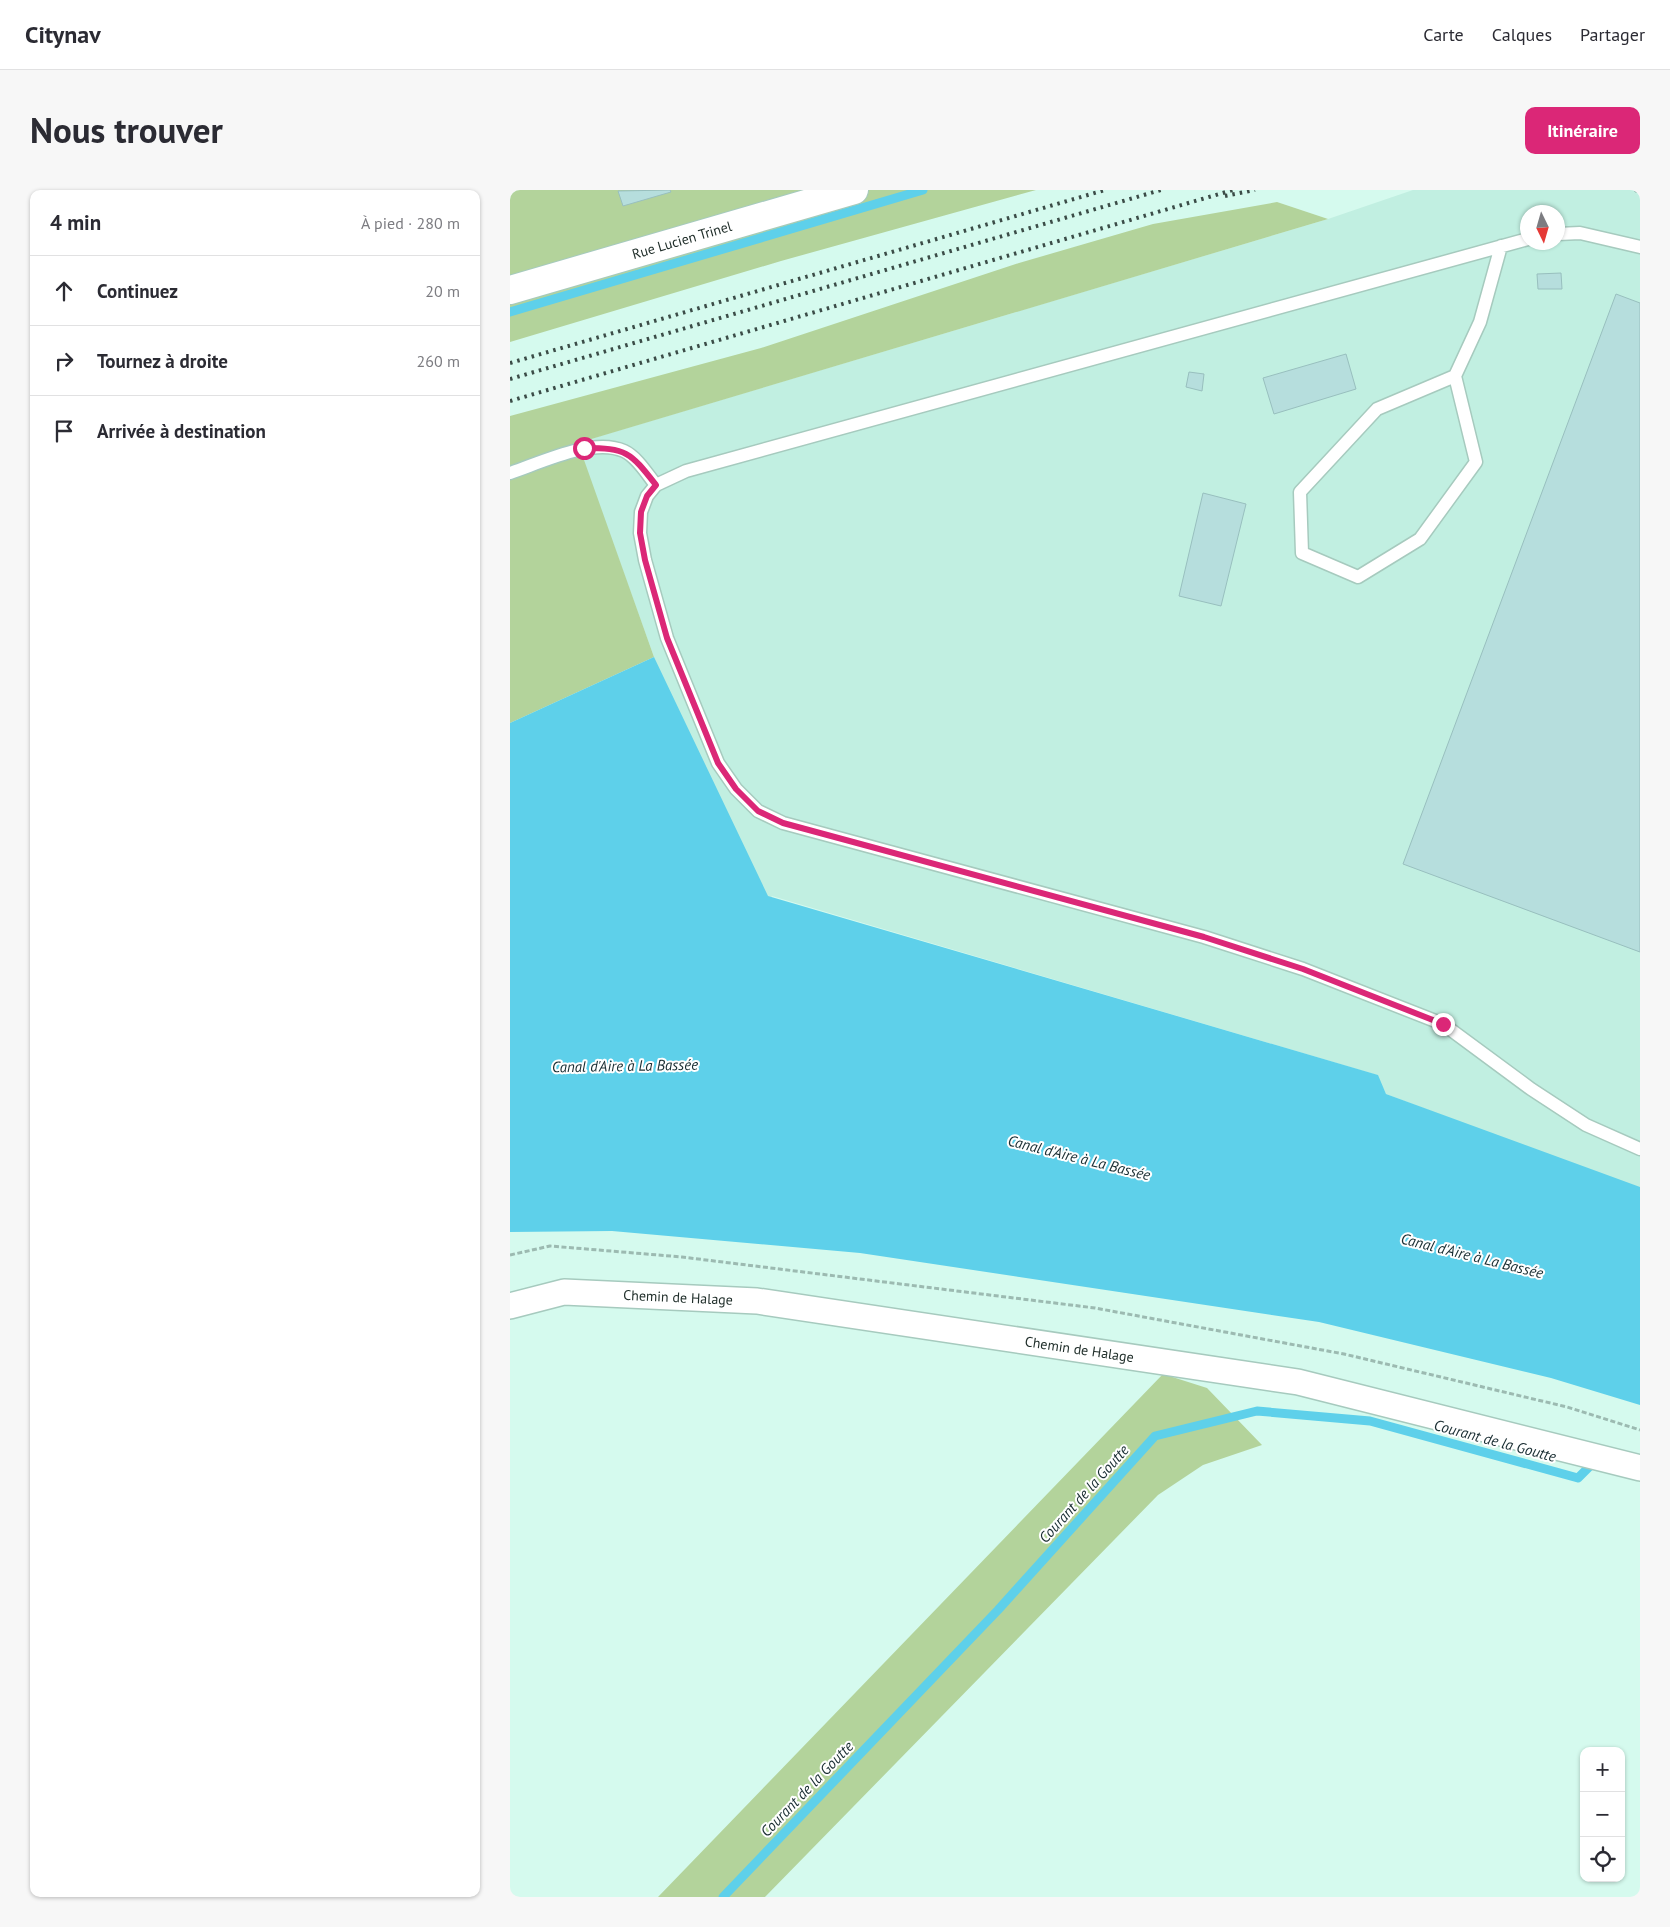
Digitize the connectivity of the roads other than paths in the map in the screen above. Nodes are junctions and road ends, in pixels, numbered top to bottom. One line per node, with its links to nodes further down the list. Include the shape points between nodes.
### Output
1 (854, 190): 6 (street, Rue Lucien Trinel)
2 (1565, 234): 5 (lane, via 1580,233)
3 (1520, 241): 4 (lane)
4 (1501, 246): 7 (lane, via 1480,322); 9 (lane, via 686,471)
5 (1640, 247)
6 (510, 290)
7 (1456, 376): 7 (lane, via 1377,409 1300,492 1302,553 1358,577 1420,539 1476,462)
8 (510, 472): 9 (lane, via 584,448 604,448 624,451)
9 (656, 485): 10 (lane, via 647,496 641,512 640,533 667,638 718,763 736,789 758,811 783,823 1204,937 1303,969 1443,1024 1586,1125)
10 (1640, 1149)
11 (510, 1306): 12 (street, Chemin de Halage, via 564,1292 757,1301 1298,1382)
12 (1640, 1468)

